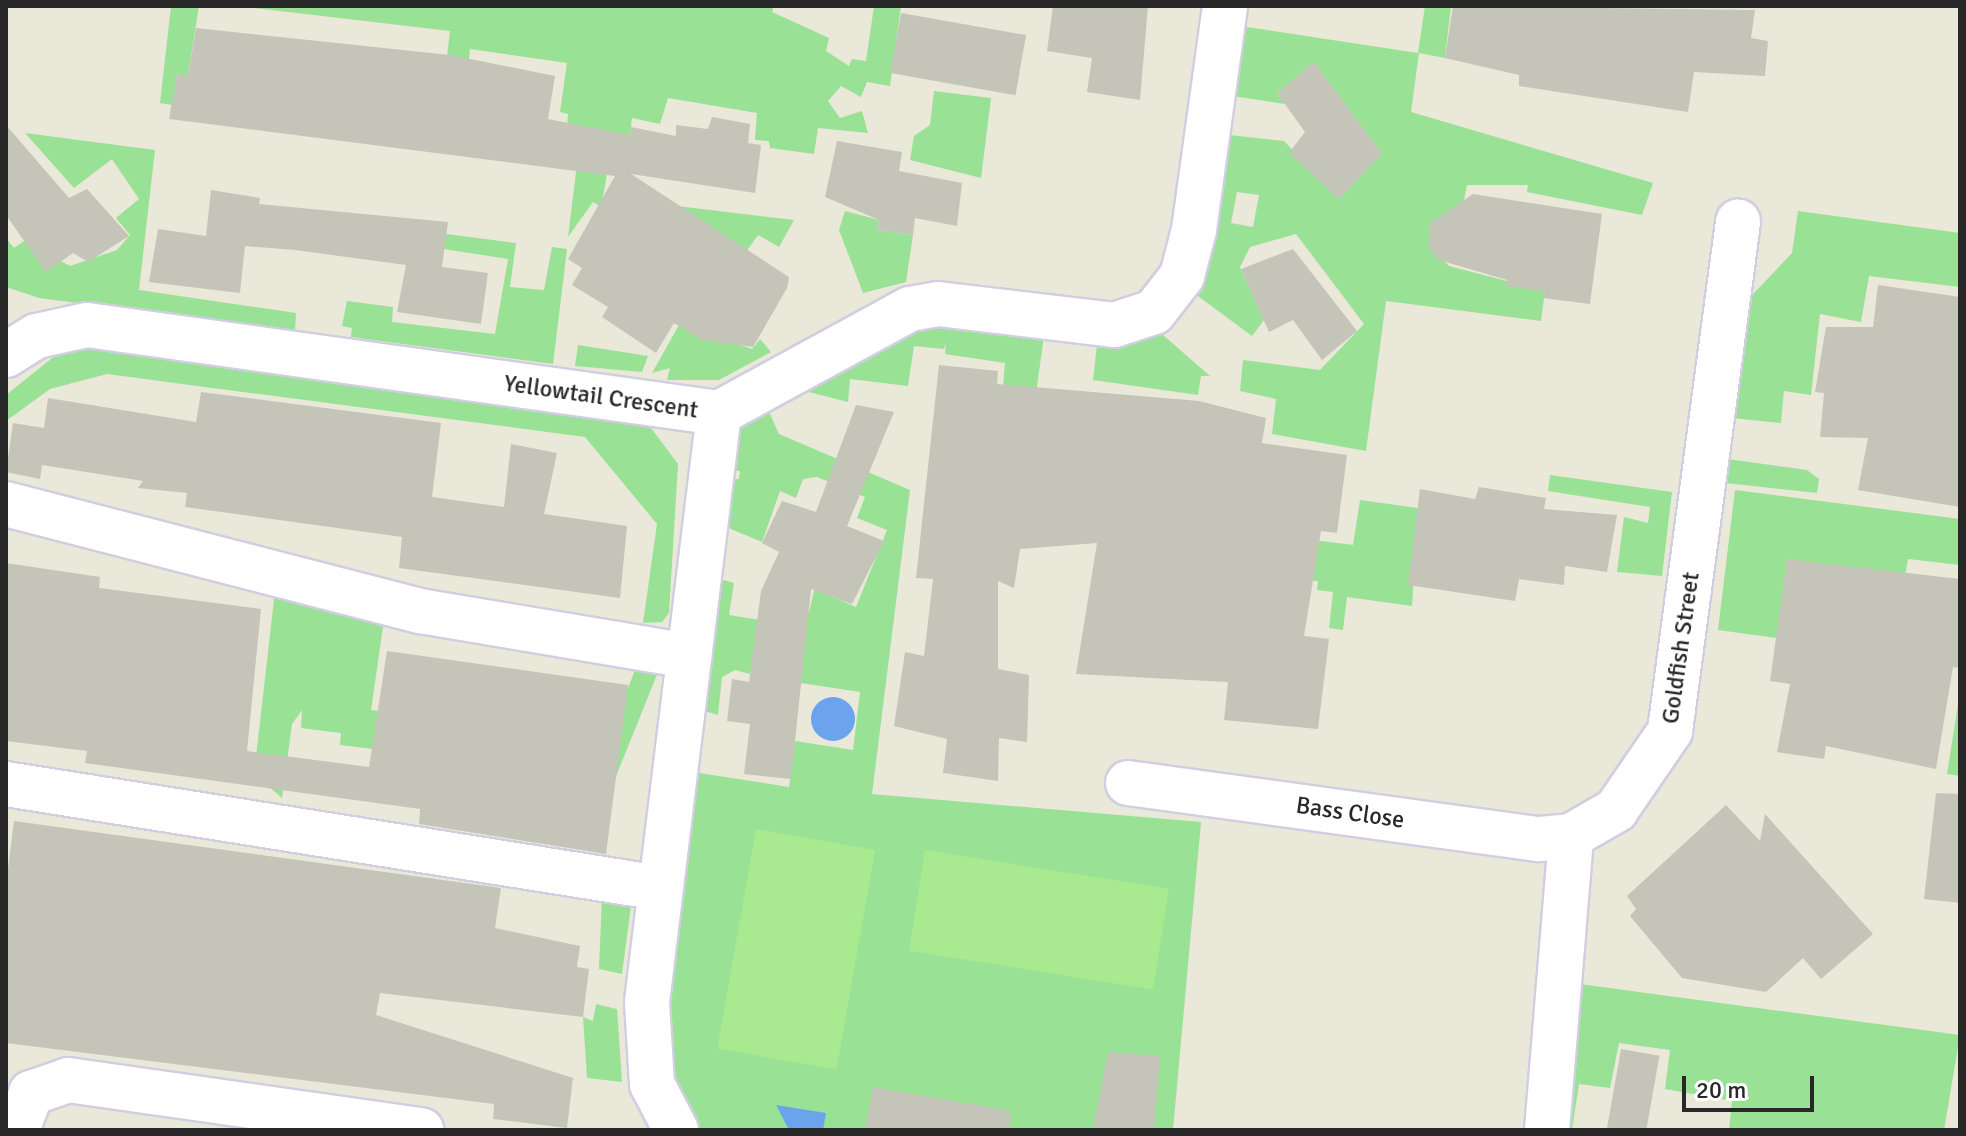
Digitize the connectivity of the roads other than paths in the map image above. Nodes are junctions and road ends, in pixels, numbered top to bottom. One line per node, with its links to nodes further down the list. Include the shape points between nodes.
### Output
1 (1225, 6): 4 (street, via 1194,230 1182,276 1154,312 1114,325 938,304 910,309)
2 (1738, 222): 9 (street, Goldfish Street, via 1670,731 1616,810)
3 (6, 355): 4 (street, Yellowtail Crescent, via 37,336 87,325)
4 (719, 413): 6 (street, Yellowtail Crescent)
5 (6, 504): 6 (street, via 420,611)
6 (689, 656): 10 (street, Yellowtail Crescent)
7 (1128, 783): 9 (street, Bass Close, via 1539,839)
8 (6, 784): 10 (street)
9 (1571, 836): 14 (street)
10 (660, 888): 13 (street, Yellowtail Crescent, via 645,1050 652,1084)
11 (17, 1130): 12 (street, via 31,1093 68,1080)
12 (421, 1130)
13 (676, 1130)
14 (1547, 1130)

